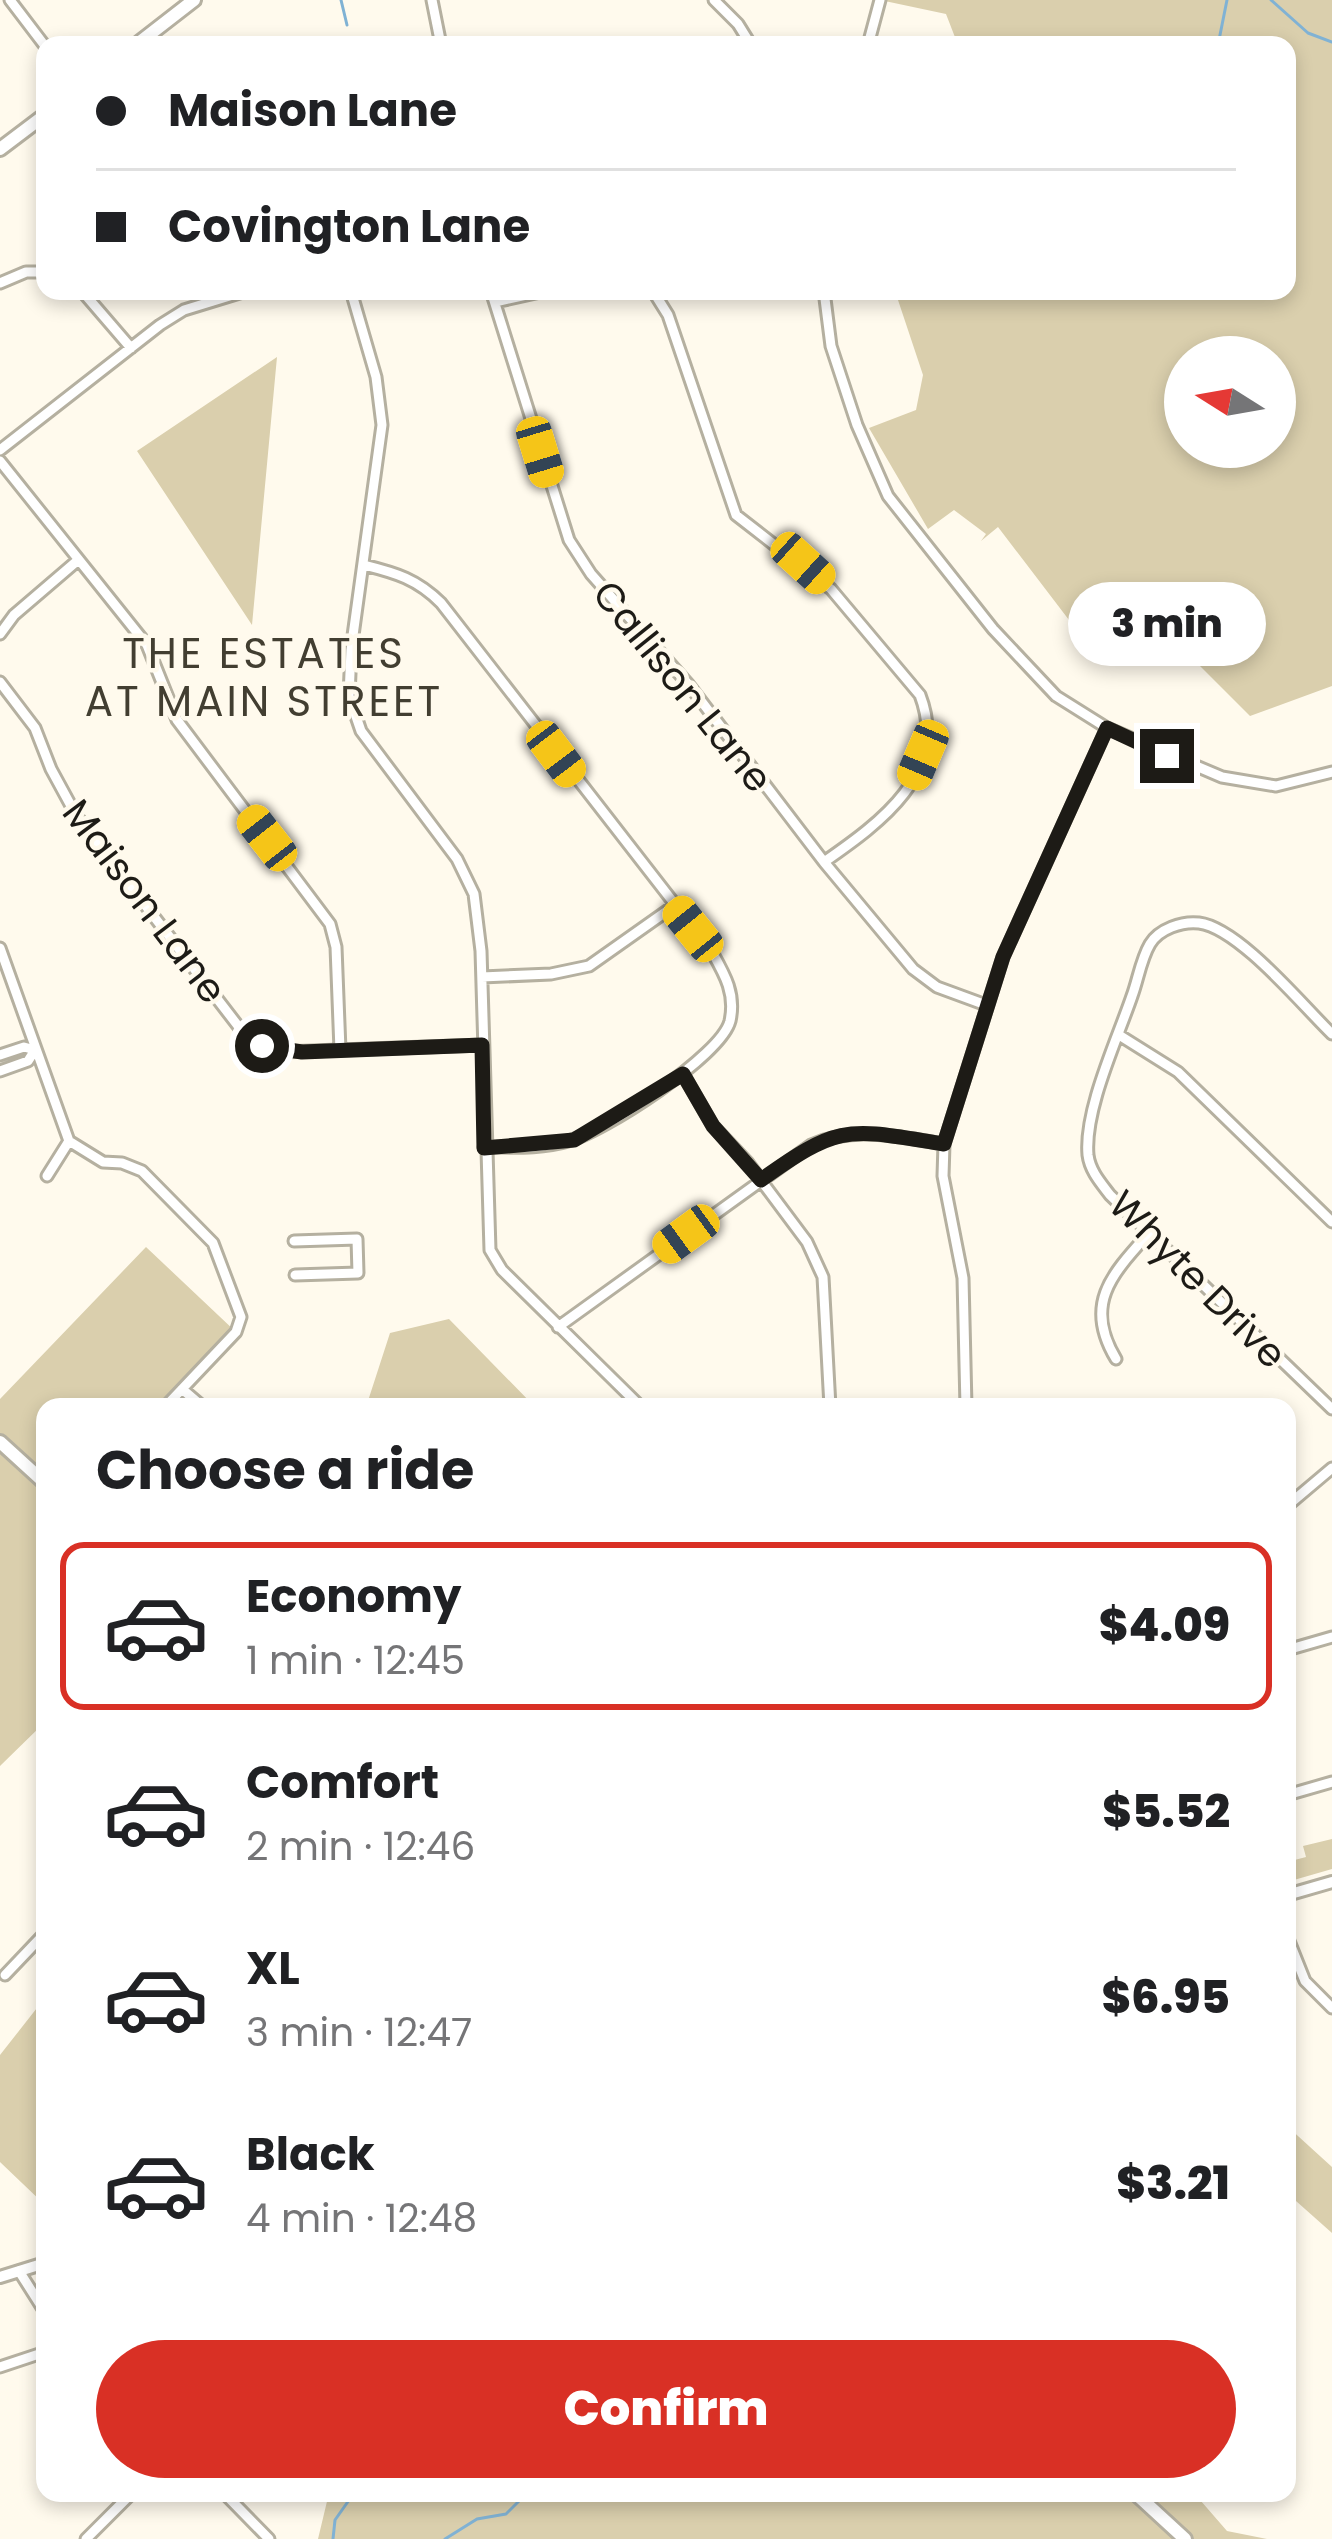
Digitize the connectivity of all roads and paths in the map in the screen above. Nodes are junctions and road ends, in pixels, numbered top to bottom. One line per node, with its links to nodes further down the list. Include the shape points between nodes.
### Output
1 (10, 0): 6 (street)
2 (194, 0): 7 (main road)
3 (432, 0): 8 (street)
4 (714, 0): 9 (street)
5 (880, 0): 10 (street)
6 (37, 36)
7 (148, 36)
8 (439, 36)
9 (746, 36)
10 (870, 36)
11 (36, 122): 12 (main road)
12 (0, 149)
13 (36, 272): 14 (street)
14 (0, 283)
15 (90, 300): 21 (street)
16 (196, 300): 21 (street)
17 (354, 300): 25 (street, via 382,425)
18 (494, 300): 30 (street, Callison Lane, via 569,540)
19 (659, 300): 30 (street, via 736,514 831,589 926,708 923,755 900,801)
20 (825, 300): 28 (street, via 831,346 888,496 1036,677)
21 (130, 348): 22 (street)
22 (0, 450)
23 (0, 460): 24 (street)
24 (77, 561): 26 (street); 40 (street, via 147,645 190,741 330,924)
25 (364, 565): 31 (street, via 407,576 441,603); 34 (street, via 348,676 354,714 469,877)
26 (0, 634)
27 (0, 682): 40 (street, Maison Lane, via 35,728 76,815 245,1034 282,1052)
28 (1107, 728): 29 (street, via 1197,769 1258,785); 35 (street)
29 (1331, 774)
30 (824, 862): 35 (street, Callison Lane, via 914,969)
31 (674, 906): 34 (street, via 590,966); 43 (street, via 732,992 723,1038)
32 (0, 948): 33 (street)
33 (4, 969): 39 (street)
34 (482, 976): 38 (street)
35 (986, 1005): 45 (street)
36 (1119, 1034): 37 (street, Whyte Drive, via 1150,944 1187,923 1235,940); 49 (street, via 1178,1072); 50 (street, Whyte Drive, via 1092,1115 1088,1156 1098,1180)
37 (1332, 1034)
38 (482, 1045): 40 (street, Maison Lane); 46 (street)
39 (35, 1050): 41 (street); 42 (street); 44 (street)
40 (340, 1050)
41 (0, 1055)
42 (0, 1071)
43 (683, 1074): 46 (street, via 574,1140); 48 (street, via 713,1126)
44 (70, 1141): 47 (street); 55 (street, via 103,1162 142,1172 213,1243 241,1317)
45 (944, 1144): 48 (street, via 872,1132 832,1135); 60 (street, via 963,1278)
46 (484, 1148): 53 (street, via 493,1260)
47 (47, 1176)
48 (761, 1180): 53 (street); 59 (street, via 823,1277)
49 (1332, 1222)
50 (1149, 1233): 54 (street, via 1117,1268 1103,1299 1101,1327); 61 (street, Whyte Drive)
51 (294, 1241): 52 (street, via 357,1239 358,1273)
52 (295, 1275)
53 (558, 1327): 58 (street)
54 (1116, 1359)
55 (182, 1389): 56 (street); 57 (street)
56 (174, 1398)
57 (192, 1398)
58 (632, 1398)
59 (830, 1398)
60 (966, 1398)
61 (1332, 1409)
62 (0, 1442): 64 (main road)
63 (1332, 1468): 65 (street)
64 (36, 1476)
65 (1296, 1498)
66 (1332, 1637): 67 (street)
67 (1296, 1647)
68 (1332, 1782): 69 (street)
69 (1296, 1792)
70 (1332, 1882): 71 (street)
71 (1296, 1892)
72 (36, 1943): 74 (street)
73 (1296, 1958): 75 (street)
74 (5, 1975)
75 (1332, 2008)
76 (36, 2266): 77 (street)
77 (19, 2271): 78 (street); 79 (street)
78 (0, 2277)
79 (36, 2298)
80 (36, 2355): 81 (street)
81 (0, 2367)
82 (123, 2502): 85 (street)
83 (233, 2502): 86 (street)
84 (1145, 2502): 87 (main road)
85 (86, 2539)
86 (269, 2539)
87 (1185, 2539)

